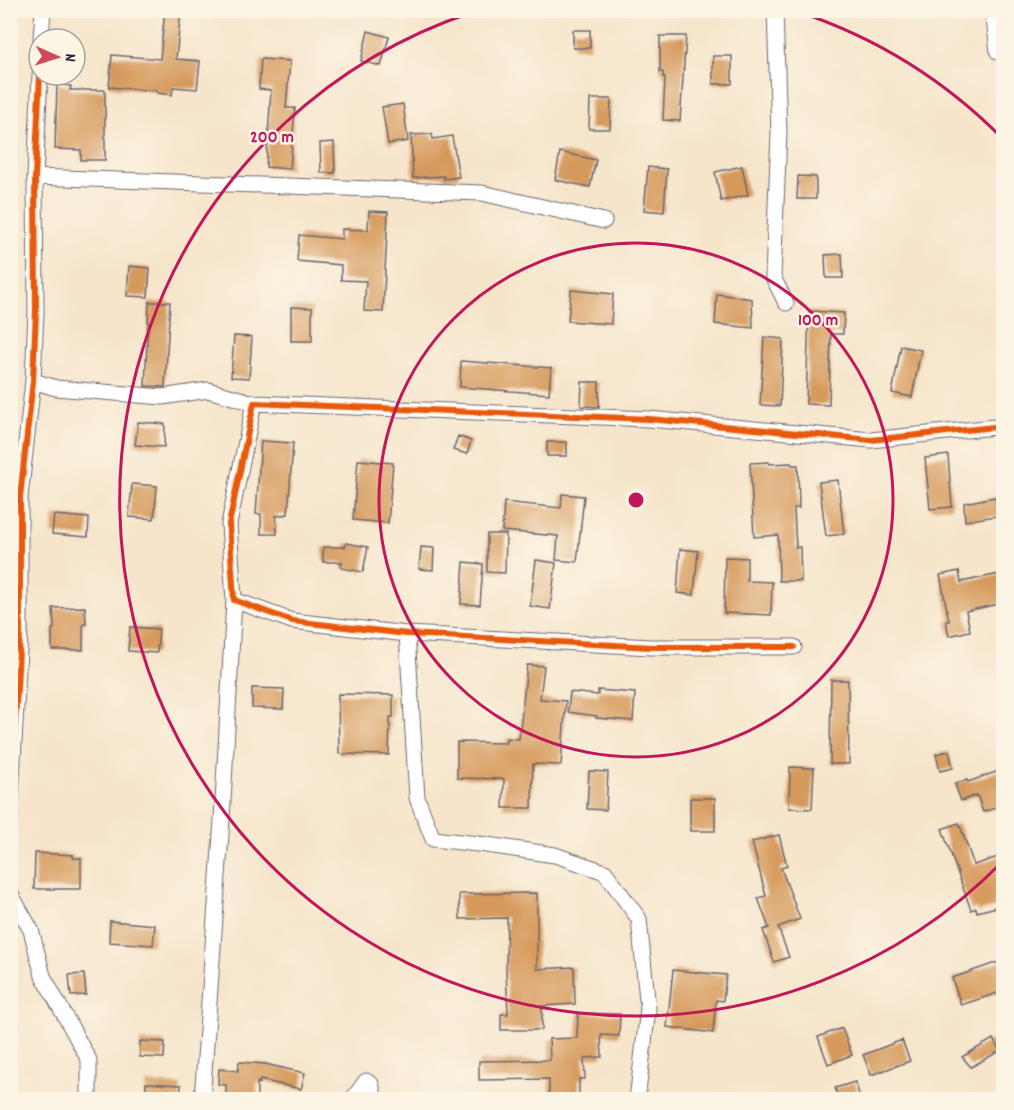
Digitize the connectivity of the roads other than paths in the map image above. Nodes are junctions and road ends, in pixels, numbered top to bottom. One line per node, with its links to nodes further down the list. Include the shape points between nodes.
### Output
1 (43, 10): 4 (street)
2 (775, 10): 9 (street, via 778,133 773,277)
3 (993, 10): 5 (street, via 998,52)
4 (42, 27)
5 (1004, 52)
6 (39, 87): 7 (street)
7 (35, 177): 8 (street, via 482,193); 10 (street)
8 (604, 221)
9 (786, 303)
10 (33, 381): 11 (street, via 56,388 162,397 208,390); 16 (street, via 20,497 20,632)
11 (254, 403): 12 (street, via 649,419 871,440); 13 (street, via 229,524)
12 (1004, 426)
13 (234, 600): 14 (street, via 292,621); 19 (street)
14 (407, 634): 15 (street, via 651,647); 22 (street, via 417,798 433,840 555,855 605,872 639,919 648,1009)
15 (794, 648)
16 (10, 815)
17 (10, 893): 18 (street, via 31,930 44,976 89,1060)
18 (89, 1100)
19 (202, 1100)
20 (352, 1100): 21 (street, via 366,1081)
21 (375, 1100)
22 (637, 1100)

